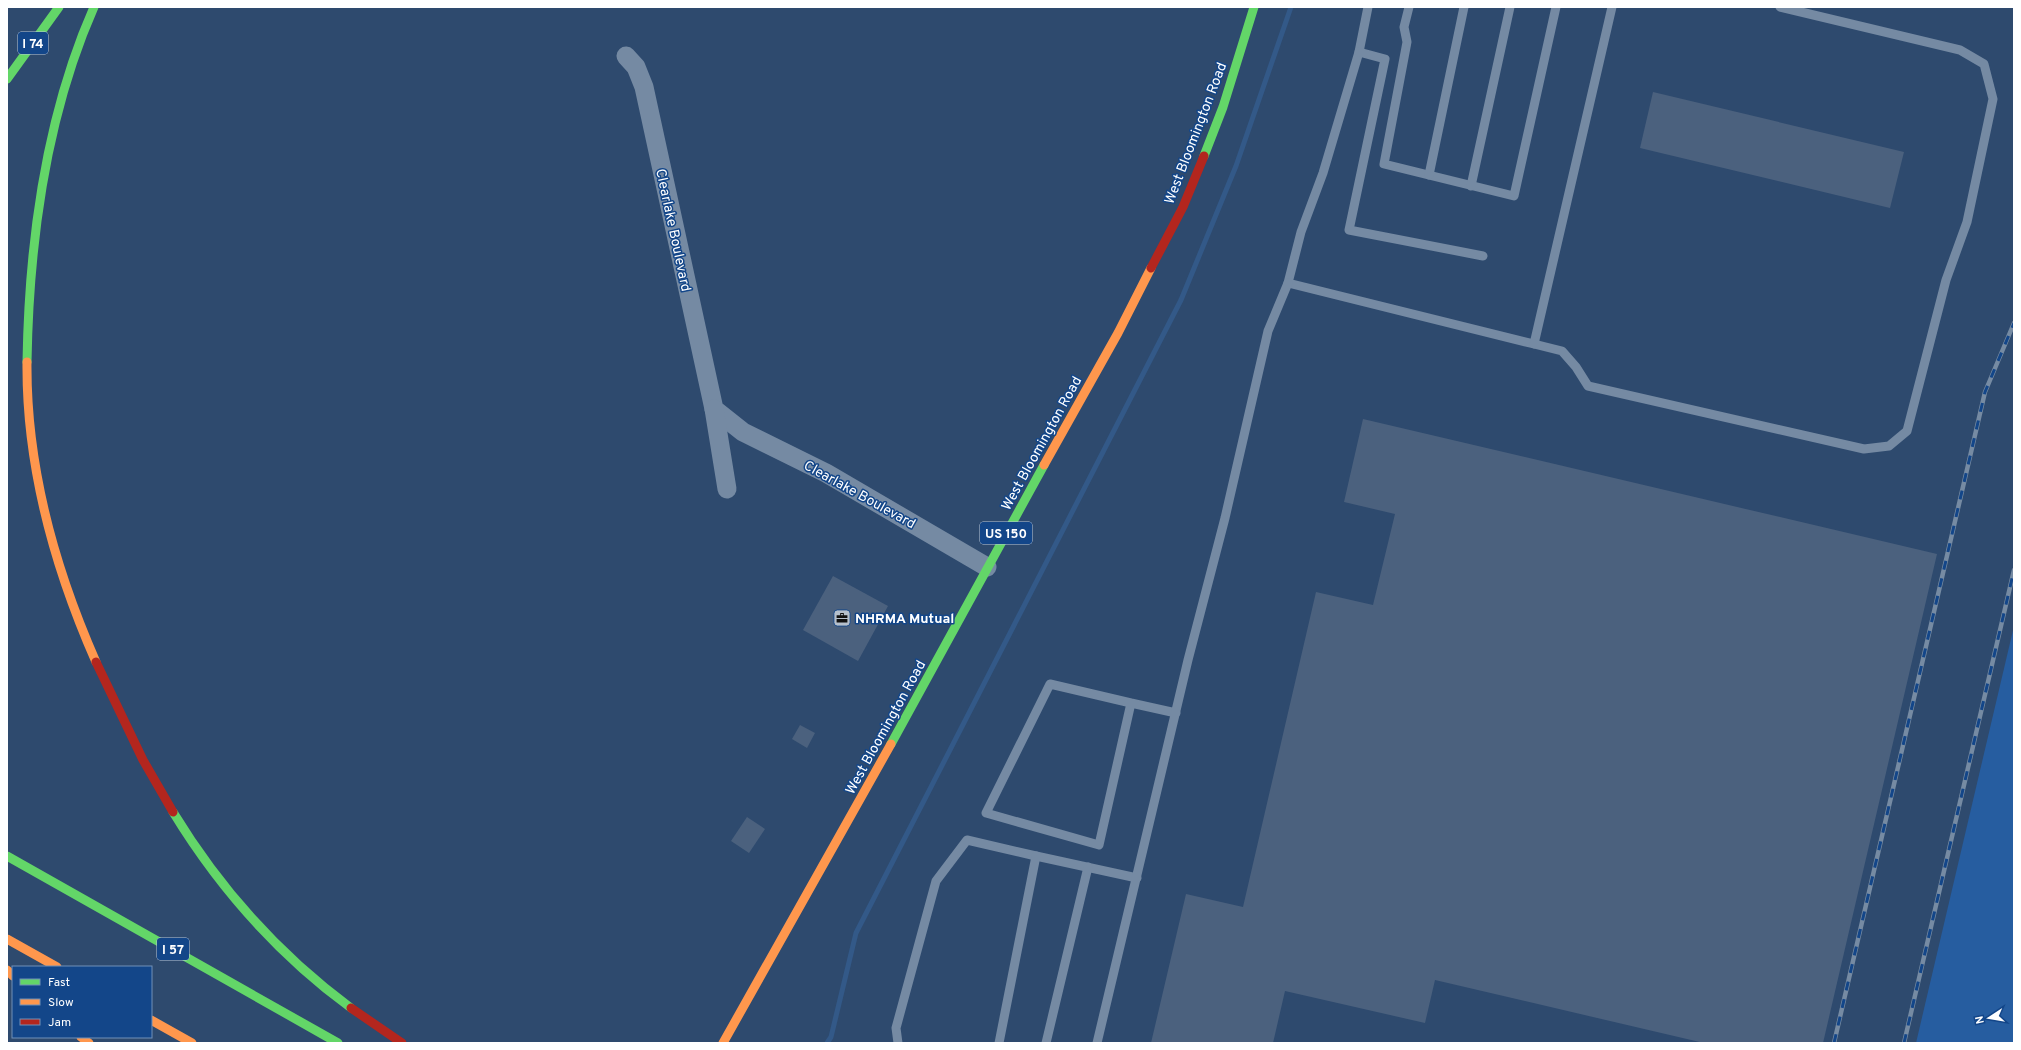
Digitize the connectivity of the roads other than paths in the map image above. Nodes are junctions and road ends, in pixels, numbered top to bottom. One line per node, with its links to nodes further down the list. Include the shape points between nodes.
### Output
1 (59, 7): 13 (main road, I 74)
2 (94, 7): 33 (main road, via 61,90 50,143 37,225 28,336 29,410 40,490 62,575 93,656 143,760 168,804 215,874 275,944 312,979)
3 (1254, 7): 21 (main road, West Bloomington Road / US 150, via 1223,107 1183,207 1118,333)
4 (1368, 7): 11 (lane)
5 (1409, 7): 14 (lane, via 1404,27 1407,42 1384,164)
6 (1464, 7): 14 (lane)
7 (1510, 7): 15 (lane)
8 (1556, 7): 15 (lane, via 1514,196)
9 (1612, 7): 18 (lane)
10 (1780, 7): 18 (lane, via 1960,50 1984,64 1993,99 1967,222 1946,280 1907,431 1889,446 1864,449 1588,386 1562,351)
11 (1359, 52): 16 (lane, via 1385,59 1349,230); 17 (lane, via 1324,173 1301,232)
12 (626, 56): 19 (street, Clearlake Boulevard, via 636,67 644,87)
13 (7, 79)
14 (1429, 175): 15 (lane)
15 (1471, 186)
16 (1483, 256)
17 (1288, 283): 18 (lane); 23 (lane, via 1268,332)
18 (1534, 344)
19 (714, 409): 20 (street, Clearlake Boulevard); 21 (street, Clearlake Boulevard, via 743,432 826,473)
20 (727, 490)
21 (987, 567): 34 (main road, West Bloomington Road / US 150, via 942,654)
22 (1131, 703): 22 (lane, via 1099,845 986,813 1050,684); 23 (lane)
23 (1176, 713): 27 (lane)
24 (7, 856): 32 (main road, I 57)
25 (1036, 856): 26 (lane); 35 (lane, via 967,840 936,881 896,1028); 36 (lane)
26 (1088, 867): 27 (lane); 37 (lane)
27 (1136, 878): 38 (lane)
28 (7, 939): 29 (main road)
29 (55, 966)
30 (152, 1021): 31 (main road)
31 (192, 1043)
32 (338, 1043)
33 (402, 1043)
34 (723, 1043)
35 (898, 1043)
36 (999, 1043)
37 (1046, 1043)
38 (1097, 1043)

